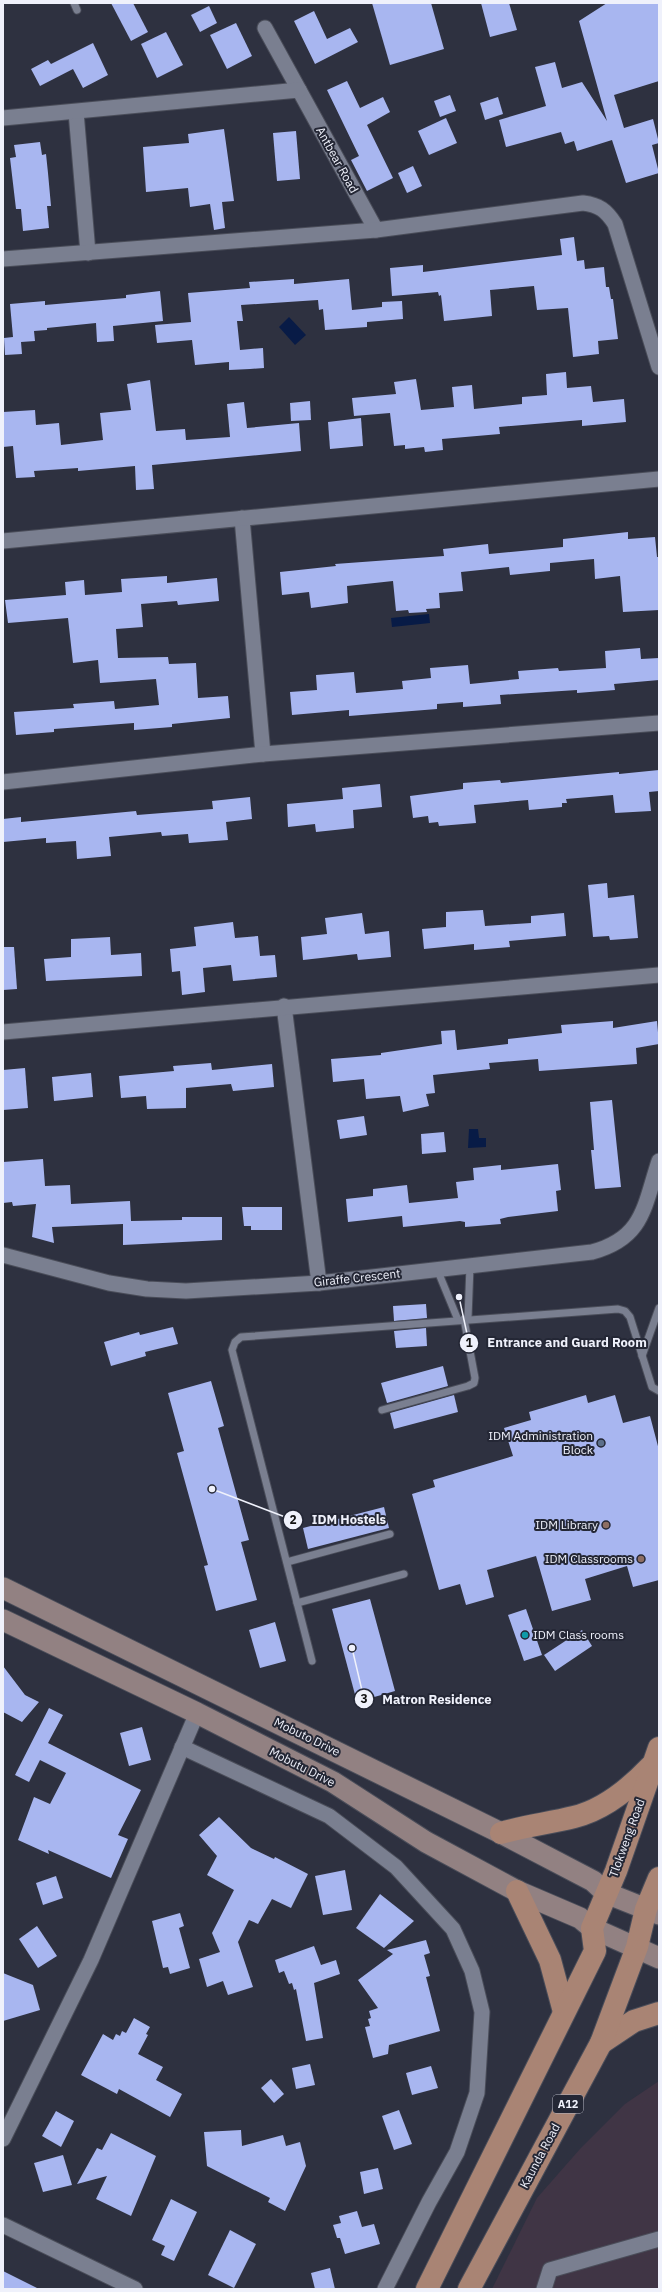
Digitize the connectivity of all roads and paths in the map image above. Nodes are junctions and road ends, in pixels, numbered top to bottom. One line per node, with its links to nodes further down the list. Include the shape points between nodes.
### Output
1 (265, 28): 2 (street, Antbear Road)
2 (299, 90): 3 (street); 5 (street, Antbear Road)
3 (76, 112): 4 (street); 6 (street)
4 (3, 118)
5 (376, 230): 6 (street); 8 (street, via 583,203 602,208 615,224)
6 (88, 253): 7 (street)
7 (3, 259)
8 (659, 367)
9 (659, 479): 10 (street)
10 (242, 518): 11 (street); 13 (street)
11 (3, 541)
12 (659, 723): 13 (street)
13 (263, 754): 14 (street)
14 (3, 782)
15 (659, 975): 16 (street)
16 (284, 1006): 17 (street); 22 (street)
17 (3, 1032)
18 (659, 1161): 20 (street, Giraffe Crescent, via 638,1224 618,1243 592,1252)
19 (3, 1255): 22 (street, Giraffe Crescent, via 109,1283 147,1289 186,1291)
20 (470, 1266): 21 (street, Giraffe Crescent); 24 (lane)
21 (437, 1270): 22 (street, Giraffe Crescent); 24 (lane)
22 (319, 1283)
23 (659, 1308): 25 (lane)
24 (463, 1319): 25 (lane, via 618,1309 625,1311 630,1317); 27 (lane, via 474,1383); 29 (lane, via 241,1337 235,1342 232,1350)
25 (642, 1356): 26 (lane, via 652,1387)
26 (659, 1391)
27 (382, 1410)
28 (390, 1534): 29 (lane)
29 (287, 1562): 32 (lane)
30 (404, 1574): 32 (lane)
31 (3, 1588): 38 (main road, Mobuto Drive)
32 (297, 1603): 34 (lane)
33 (3, 1620): 35 (main road, Mobutu Drive)
34 (312, 1661)
35 (197, 1713): 36 (street); 40 (main road, Mobutu Drive, via 333,1782 426,1842)
36 (182, 1747): 49 (street, via 91,1960); 54 (street, via 329,1816 396,1867 452,1929 472,1971 482,2012 477,2093 457,2152)
37 (659, 1747): 38 (main road, via 653,1764 632,1786 605,1803 575,1817); 41 (main road, Tlokweng Road)
38 (501, 1833): 41 (main road, Mobuto Drive, via 593,1881)
39 (659, 1878): 42 (main road, A12)
40 (517, 1891): 43 (main road, Mobutu Drive, via 580,1918); 46 (main road, via 550,1960)
41 (606, 1893): 42 (main road); 43 (main road, Tlokweng Road)
42 (652, 1912): 44 (main road, Kaunda Road / A12)
43 (592, 1928): 44 (main road, Mobutu Drive); 46 (main road, via 594,1951)
44 (637, 1947): 45 (main road, Mobutu Drive); 48 (main road, Kaunda Road / A12)
45 (659, 1958)
46 (564, 2012): 55 (main road)
47 (659, 2013): 48 (main road, via 634,2021)
48 (601, 2043): 56 (main road, Kaunda Road / A12)
49 (3, 2139)
50 (3, 2225): 52 (street)
51 (659, 2239): 57 (street, via 550,2270)
52 (108, 2283): 53 (street)
53 (135, 2289)
54 (386, 2289)
55 (427, 2289)
56 (469, 2289)
57 (544, 2289)

